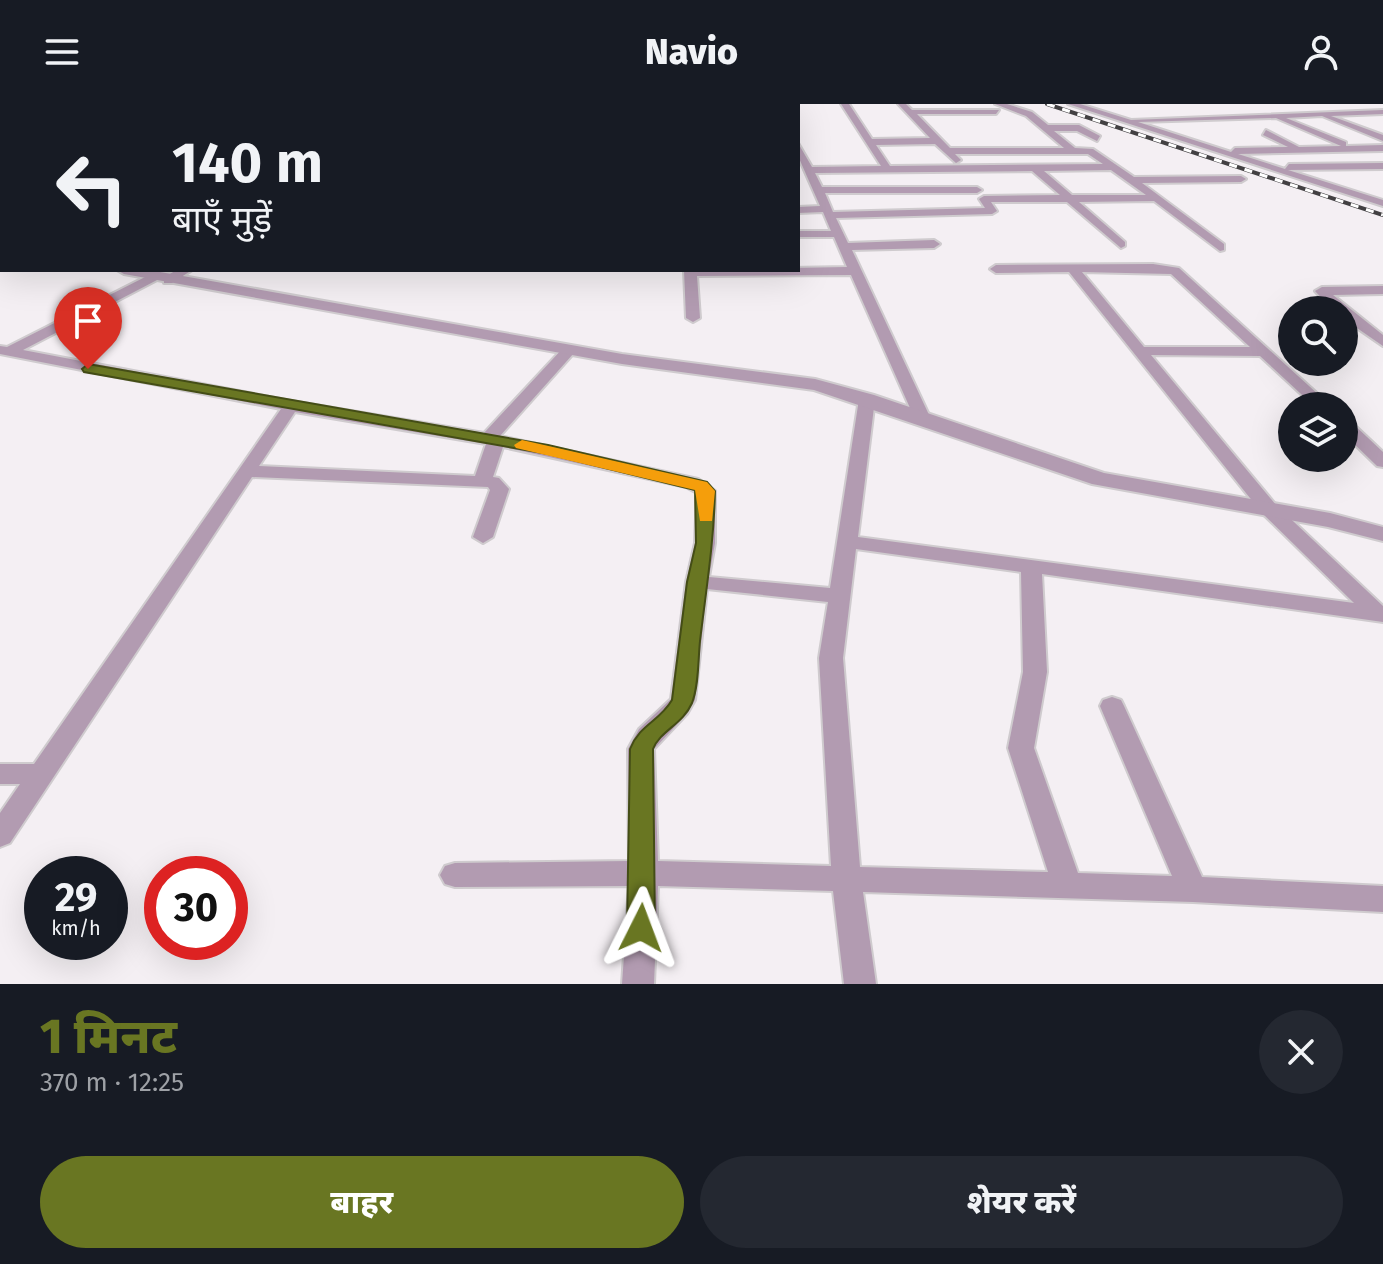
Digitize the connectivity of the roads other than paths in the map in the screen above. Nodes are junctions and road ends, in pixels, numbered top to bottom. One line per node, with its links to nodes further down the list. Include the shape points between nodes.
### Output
1 (845, 104): 20 (street)
2 (902, 104): 8 (street)
3 (1072, 104): 6 (street)
4 (1292, 104): 10 (street)
5 (998, 108): 8 (street); 15 (street, via 1029,114)
6 (1102, 108): 11 (street)
7 (1198, 108): 13 (street)
8 (910, 112): 19 (street)
9 (1381, 112): 10 (street)
10 (1317, 114): 12 (street); 18 (street)
11 (1120, 115): 14 (street, via 1136,120); 14 (street, via 1159,109); 27 (street)
12 (1273, 115): 13 (street); 22 (street)
13 (1219, 117): 14 (street)
14 (1183, 118)
15 (1044, 128): 17 (street, via 1079,128); 25 (street)
16 (1266, 133): 21 (street)
17 (1097, 138)
18 (1383, 138)
19 (940, 141): 20 (street); 26 (street)
20 (870, 142): 33 (street)
21 (1299, 148): 22 (street); 27 (street)
22 (1353, 148): 23 (street)
23 (1383, 148)
24 (800, 150): 32 (street)
25 (1072, 150): 26 (street); 29 (street, via 1093,152)
26 (949, 151): 34 (street)
27 (1220, 152): 31 (street)
28 (1383, 166): 31 (street)
29 (1113, 167): 30 (street); 36 (street)
30 (1035, 168): 34 (street); 42 (street)
31 (1269, 168): 38 (street)
32 (810, 170): 33 (street); 39 (street)
33 (888, 170): 34 (street)
34 (963, 170): 40 (street)
35 (1241, 179): 36 (street)
36 (1131, 180): 41 (street)
37 (1355, 180): 38 (street)
38 (1312, 181): 43 (street)
39 (815, 189): 40 (street); 45 (street)
40 (981, 195): 42 (street); 45 (street, via 992,211)
41 (1157, 198): 42 (street); 51 (street)
42 (1072, 199): 49 (street)
43 (1383, 203)
44 (800, 210): 45 (street)
45 (829, 212): 47 (street)
46 (800, 234): 47 (street)
47 (839, 234): 50 (street)
48 (934, 244): 50 (street)
49 (1121, 244)
50 (845, 247): 55 (street)
51 (1220, 247)
52 (996, 269): 53 (street)
53 (1073, 269): 66 (street); 68 (street, via 1175,271)
54 (800, 271): 55 (street)
55 (856, 271): 72 (street)
56 (133, 272): 59 (street)
57 (180, 272): 59 (street)
58 (690, 272): 62 (street)
59 (161, 278): 65 (street); 67 (street)
60 (1383, 290): 61 (street, via 1322,291)
61 (1327, 296)
62 (693, 318)
63 (1358, 323): 64 (street)
64 (1383, 342)
65 (569, 350): 70 (street, via 787,381); 74 (street)
66 (1139, 351): 68 (street); 78 (street)
67 (4, 352): 71 (street)
68 (1265, 352): 69 (street)
69 (1308, 392)
70 (867, 399): 72 (street); 81 (street)
71 (291, 406): 74 (street); 76 (street)
72 (922, 417): 78 (street, via 1100,479)
73 (1358, 438): 75 (street)
74 (492, 440): 77 (street); 83 (street, via 701,486 706,491 705,543)
75 (1383, 462)
76 (247, 471): 77 (street); 88 (street)
77 (483, 480): 80 (street, via 500,489)
78 (1269, 509): 79 (street); 85 (street)
79 (1383, 534)
80 (483, 537)
81 (847, 542): 82 (street); 84 (street)
82 (1031, 567): 85 (street); 93 (street, via 1035,672 1021,748)
83 (697, 582): 84 (street); 90 (street, via 683,700 674,716 646,737 641,749)
84 (838, 596): 92 (street, via 831,658)
85 (1380, 616)
86 (1112, 706): 94 (street)
87 (0, 774): 88 (street)
88 (41, 774): 89 (street)
89 (0, 835)
90 (644, 873): 91 (street); 92 (street); 96 (street)
91 (455, 875)
92 (846, 878): 93 (street); 97 (street)
93 (1067, 884): 94 (street)
94 (1193, 889): 95 (street)
95 (1383, 899)
96 (638, 984)
97 (860, 984)

